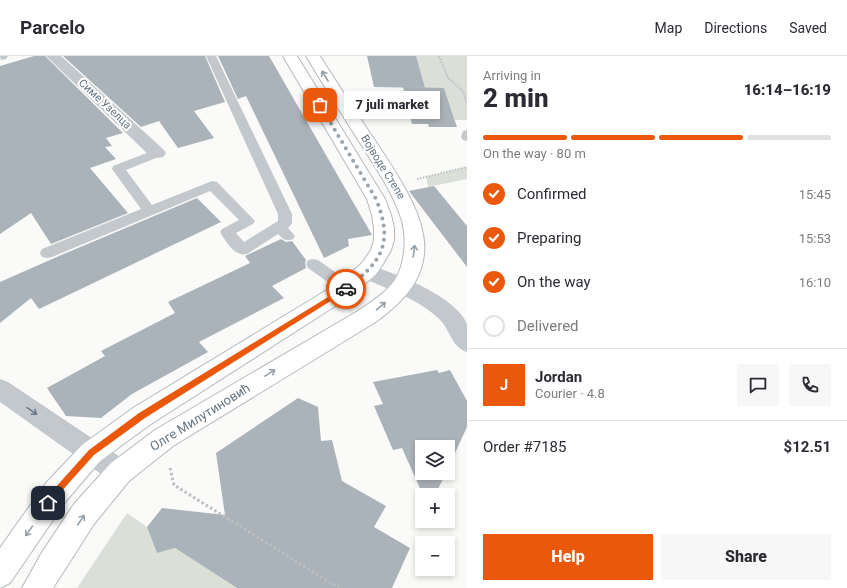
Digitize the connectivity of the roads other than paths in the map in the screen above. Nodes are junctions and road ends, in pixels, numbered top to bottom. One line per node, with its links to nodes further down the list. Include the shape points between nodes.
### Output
1 (53, 56): 5 (street, Симе Узелца)
2 (211, 56): 6 (lane, via 285,214 283,231 242,250 227,232 248,221 212,185)
3 (290, 56): 9 (street, Војводе Степе, via 376,199 382,214 385,228 384,245 377,261)
4 (313, 56): 10 (street, Војводе Степе, one-way to 4, via 413,261 415,244 410,214 395,185)
5 (157, 152): 6 (lane, via 118,169)
6 (149, 211): 7 (lane)
7 (47, 253)
8 (313, 264): 11 (lane)
9 (368, 272): 10 (street); 11 (street)
10 (401, 287): 12 (street, via 438,306 450,318); 15 (street, Олге Милутиновић, one-way to 10, via 164,438 366,317)
11 (346, 288): 14 (street, via 142,416)
12 (467, 343)
13 (0, 389): 14 (street, one-way to 14)
14 (91, 453): 15 (street); 16 (street, one-way to 16, via 56,492)
15 (120, 472): 17 (street, Олге Милутиновић, one-way to 15, via 84,514)
16 (0, 573)
17 (37, 588)

